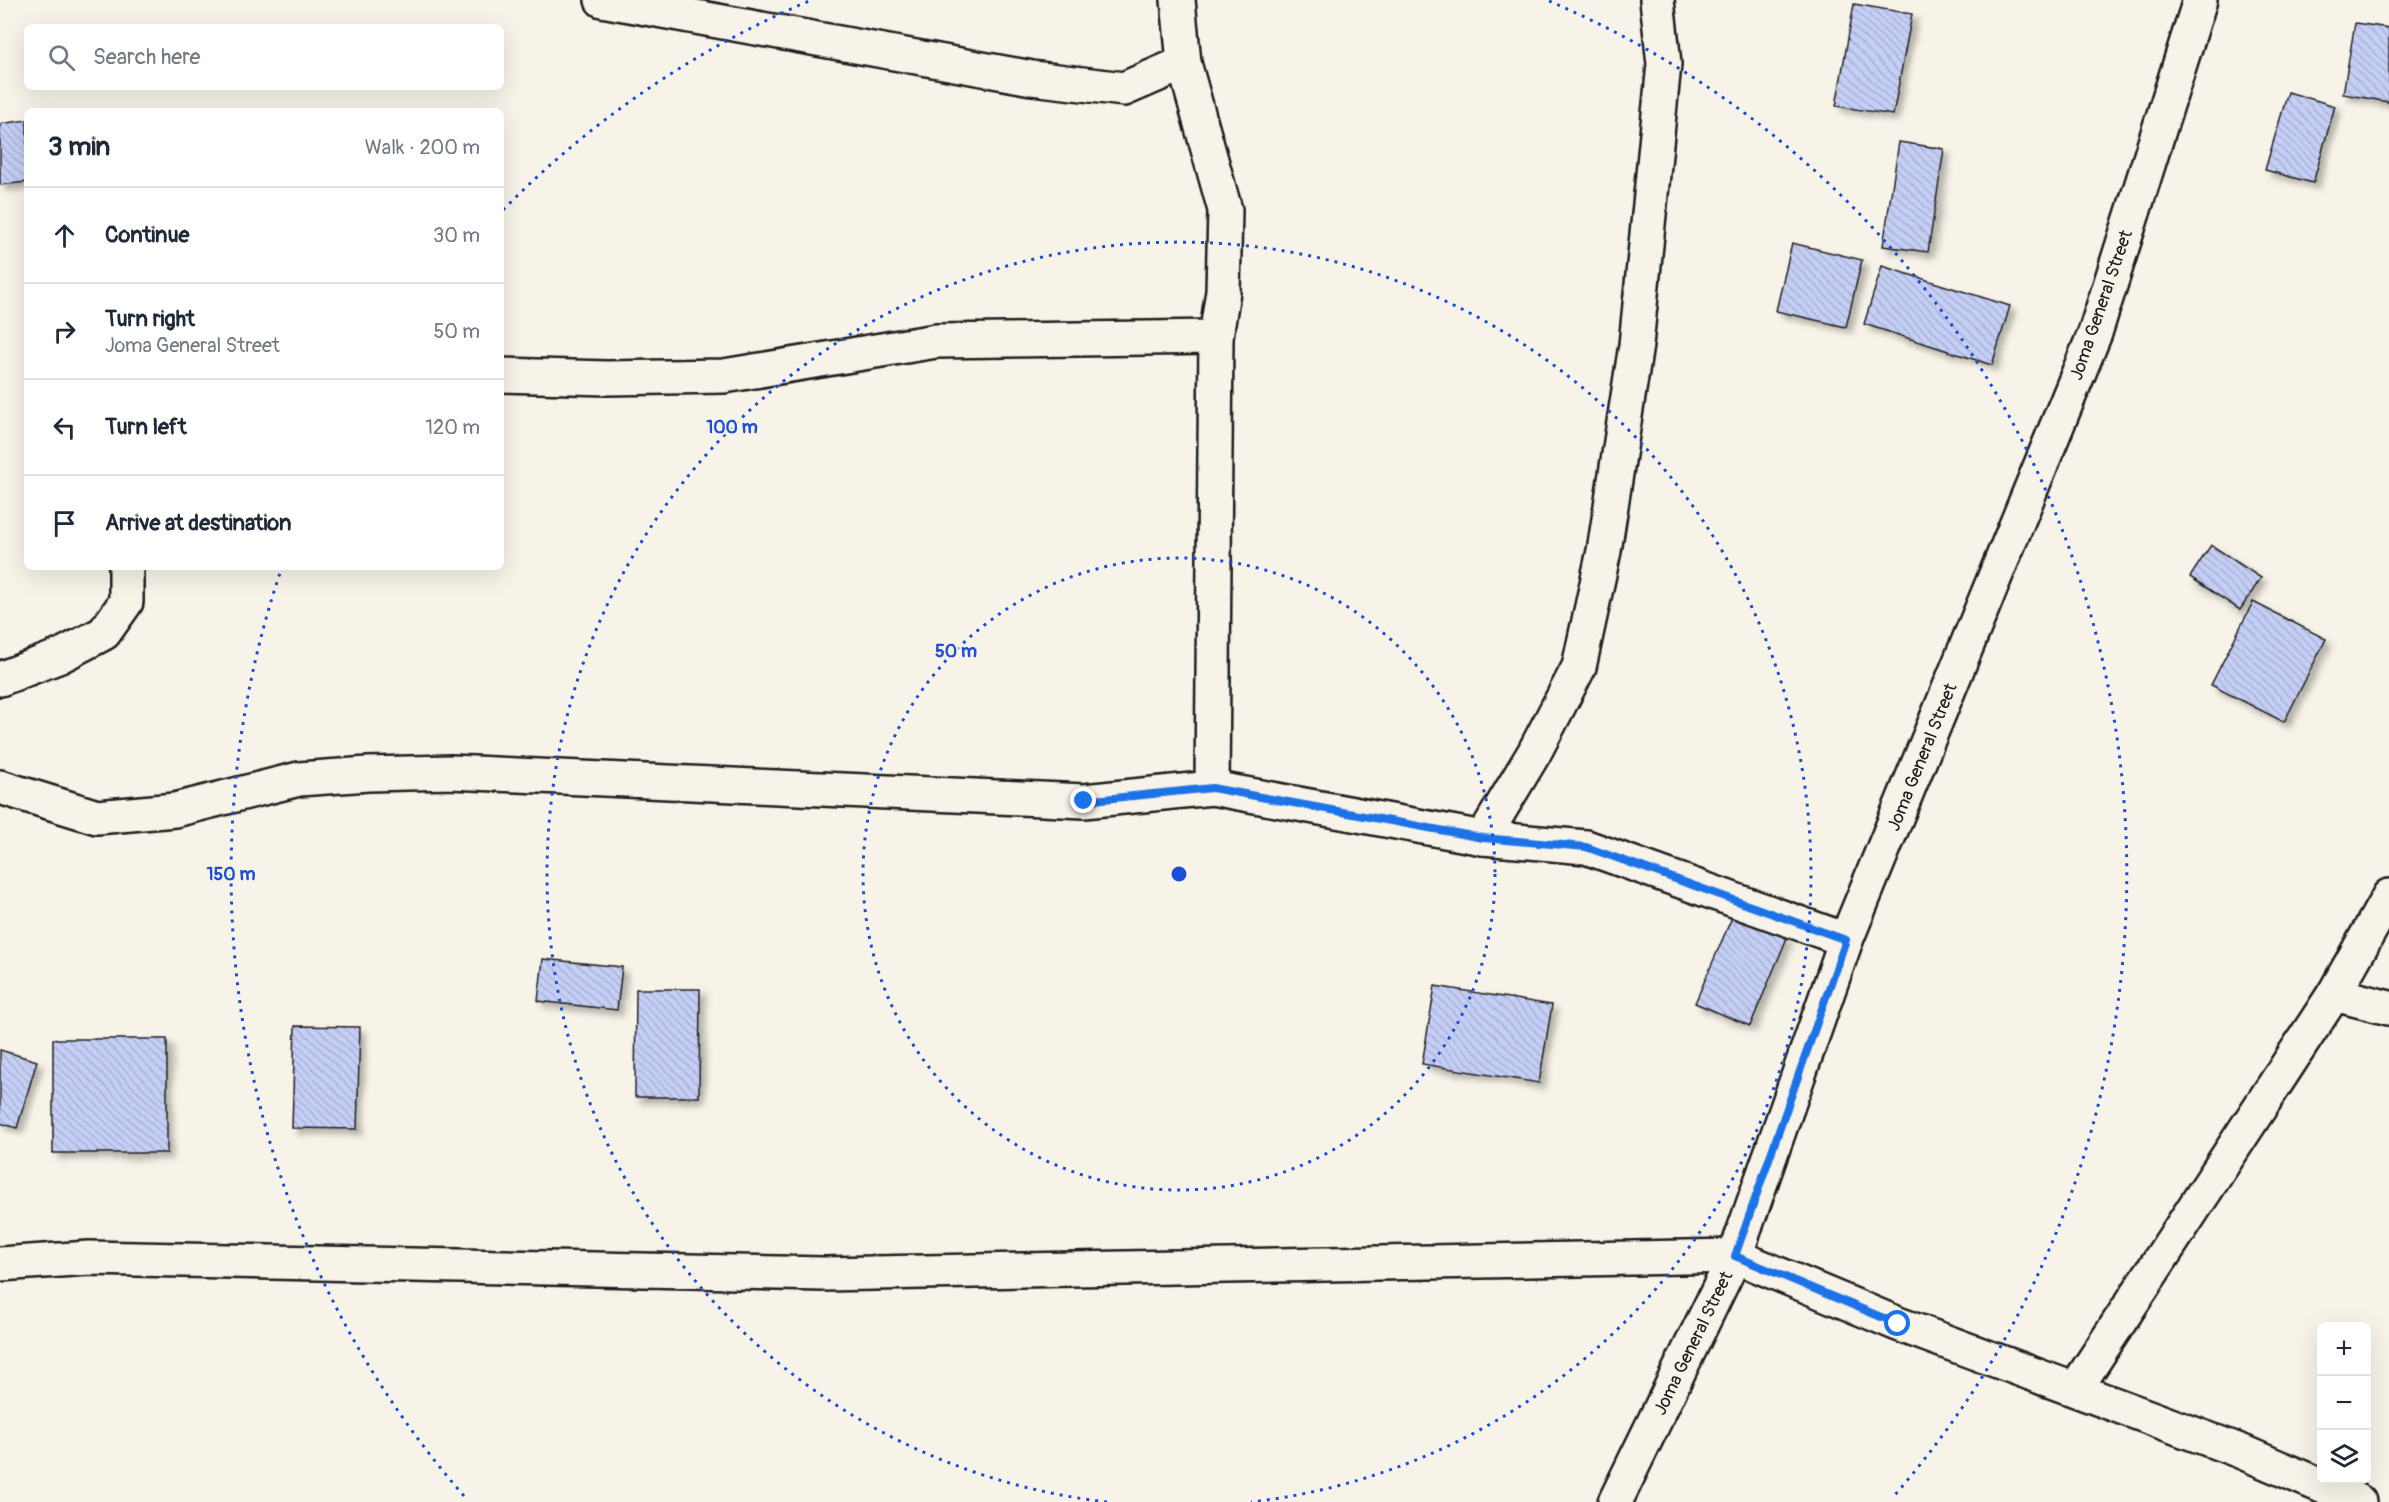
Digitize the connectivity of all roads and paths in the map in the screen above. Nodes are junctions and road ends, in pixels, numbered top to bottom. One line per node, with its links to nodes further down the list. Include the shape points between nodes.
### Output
1 (602, 0): 5 (street, via 1032,78 1124,89)
2 (1178, 0): 5 (street)
3 (1657, 0): 12 (street, via 1665,64 1636,345 1601,563 1579,668)
4 (2200, 0): 14 (street, Joma General Street, via 2096,333)
5 (1184, 63): 6 (street, via 1225,210 1223,291)
6 (1216, 337): 7 (street, via 936,341 724,376); 11 (street)
7 (504, 375)
8 (126, 570): 9 (street, via 126,602 104,633 60,656)
9 (0, 679)
10 (0, 787): 11 (street, via 97,817 175,810 299,779 368,774 451,772 1084,801)
11 (1212, 788): 12 (street)
12 (1483, 838): 14 (street, via 1586,847)
13 (2389, 896): 15 (street)
14 (1846, 940): 17 (street, Joma General Street)
15 (2334, 994): 16 (street); 19 (street)
16 (2389, 1008)
17 (1735, 1256): 18 (street, via 824,1274 89,1258); 19 (street, via 1898,1324); 20 (street, Joma General Street)
18 (0, 1264)
19 (2076, 1388): 21 (street, via 2241,1451)
20 (1615, 1502)
21 (2359, 1502)

